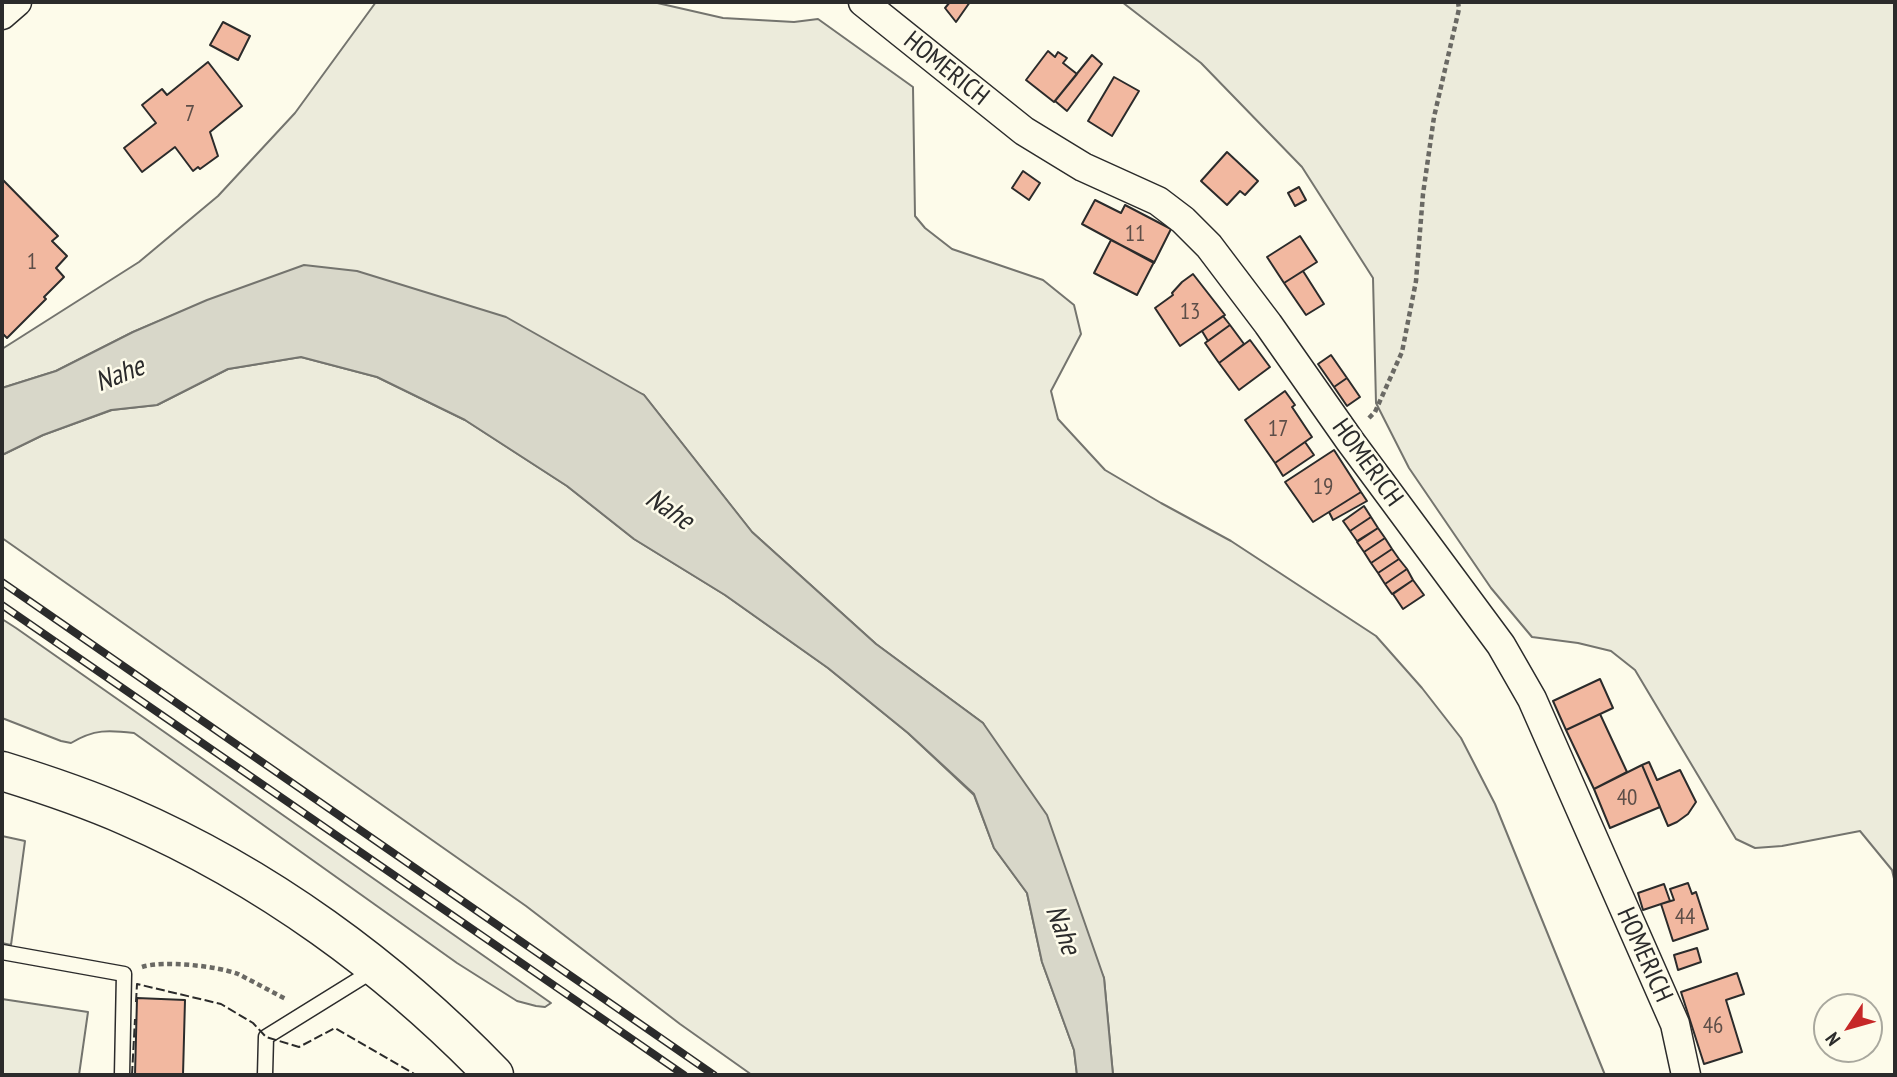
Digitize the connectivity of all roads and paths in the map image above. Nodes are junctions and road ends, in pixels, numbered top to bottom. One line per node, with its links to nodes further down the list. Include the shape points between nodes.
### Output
1 (17, 2): 4 (street)
2 (863, 2): 5 (street, HOMERICH, via 1024,131 1083,167 1158,201 1183,220 1209,246 1268,324)
3 (1458, 2): 5 (path, via 1434,117 1416,281 1402,352 1375,412)
4 (2, 15)
5 (1350, 441): 14 (street, HOMERICH, via 1501,645 1532,699 1675,1024)
6 (2, 771): 8 (main road, via 128,816 193,848 312,919)
7 (2, 952): 9 (lane)
8 (379, 968): 10 (lane); 13 (main road)
9 (124, 974): 10 (path, via 152,964 186,964 235,973); 11 (lane)
10 (309, 1010): 12 (lane, via 266,1038)
11 (122, 1075)
12 (265, 1075)
13 (494, 1075)
14 (1686, 1075)

